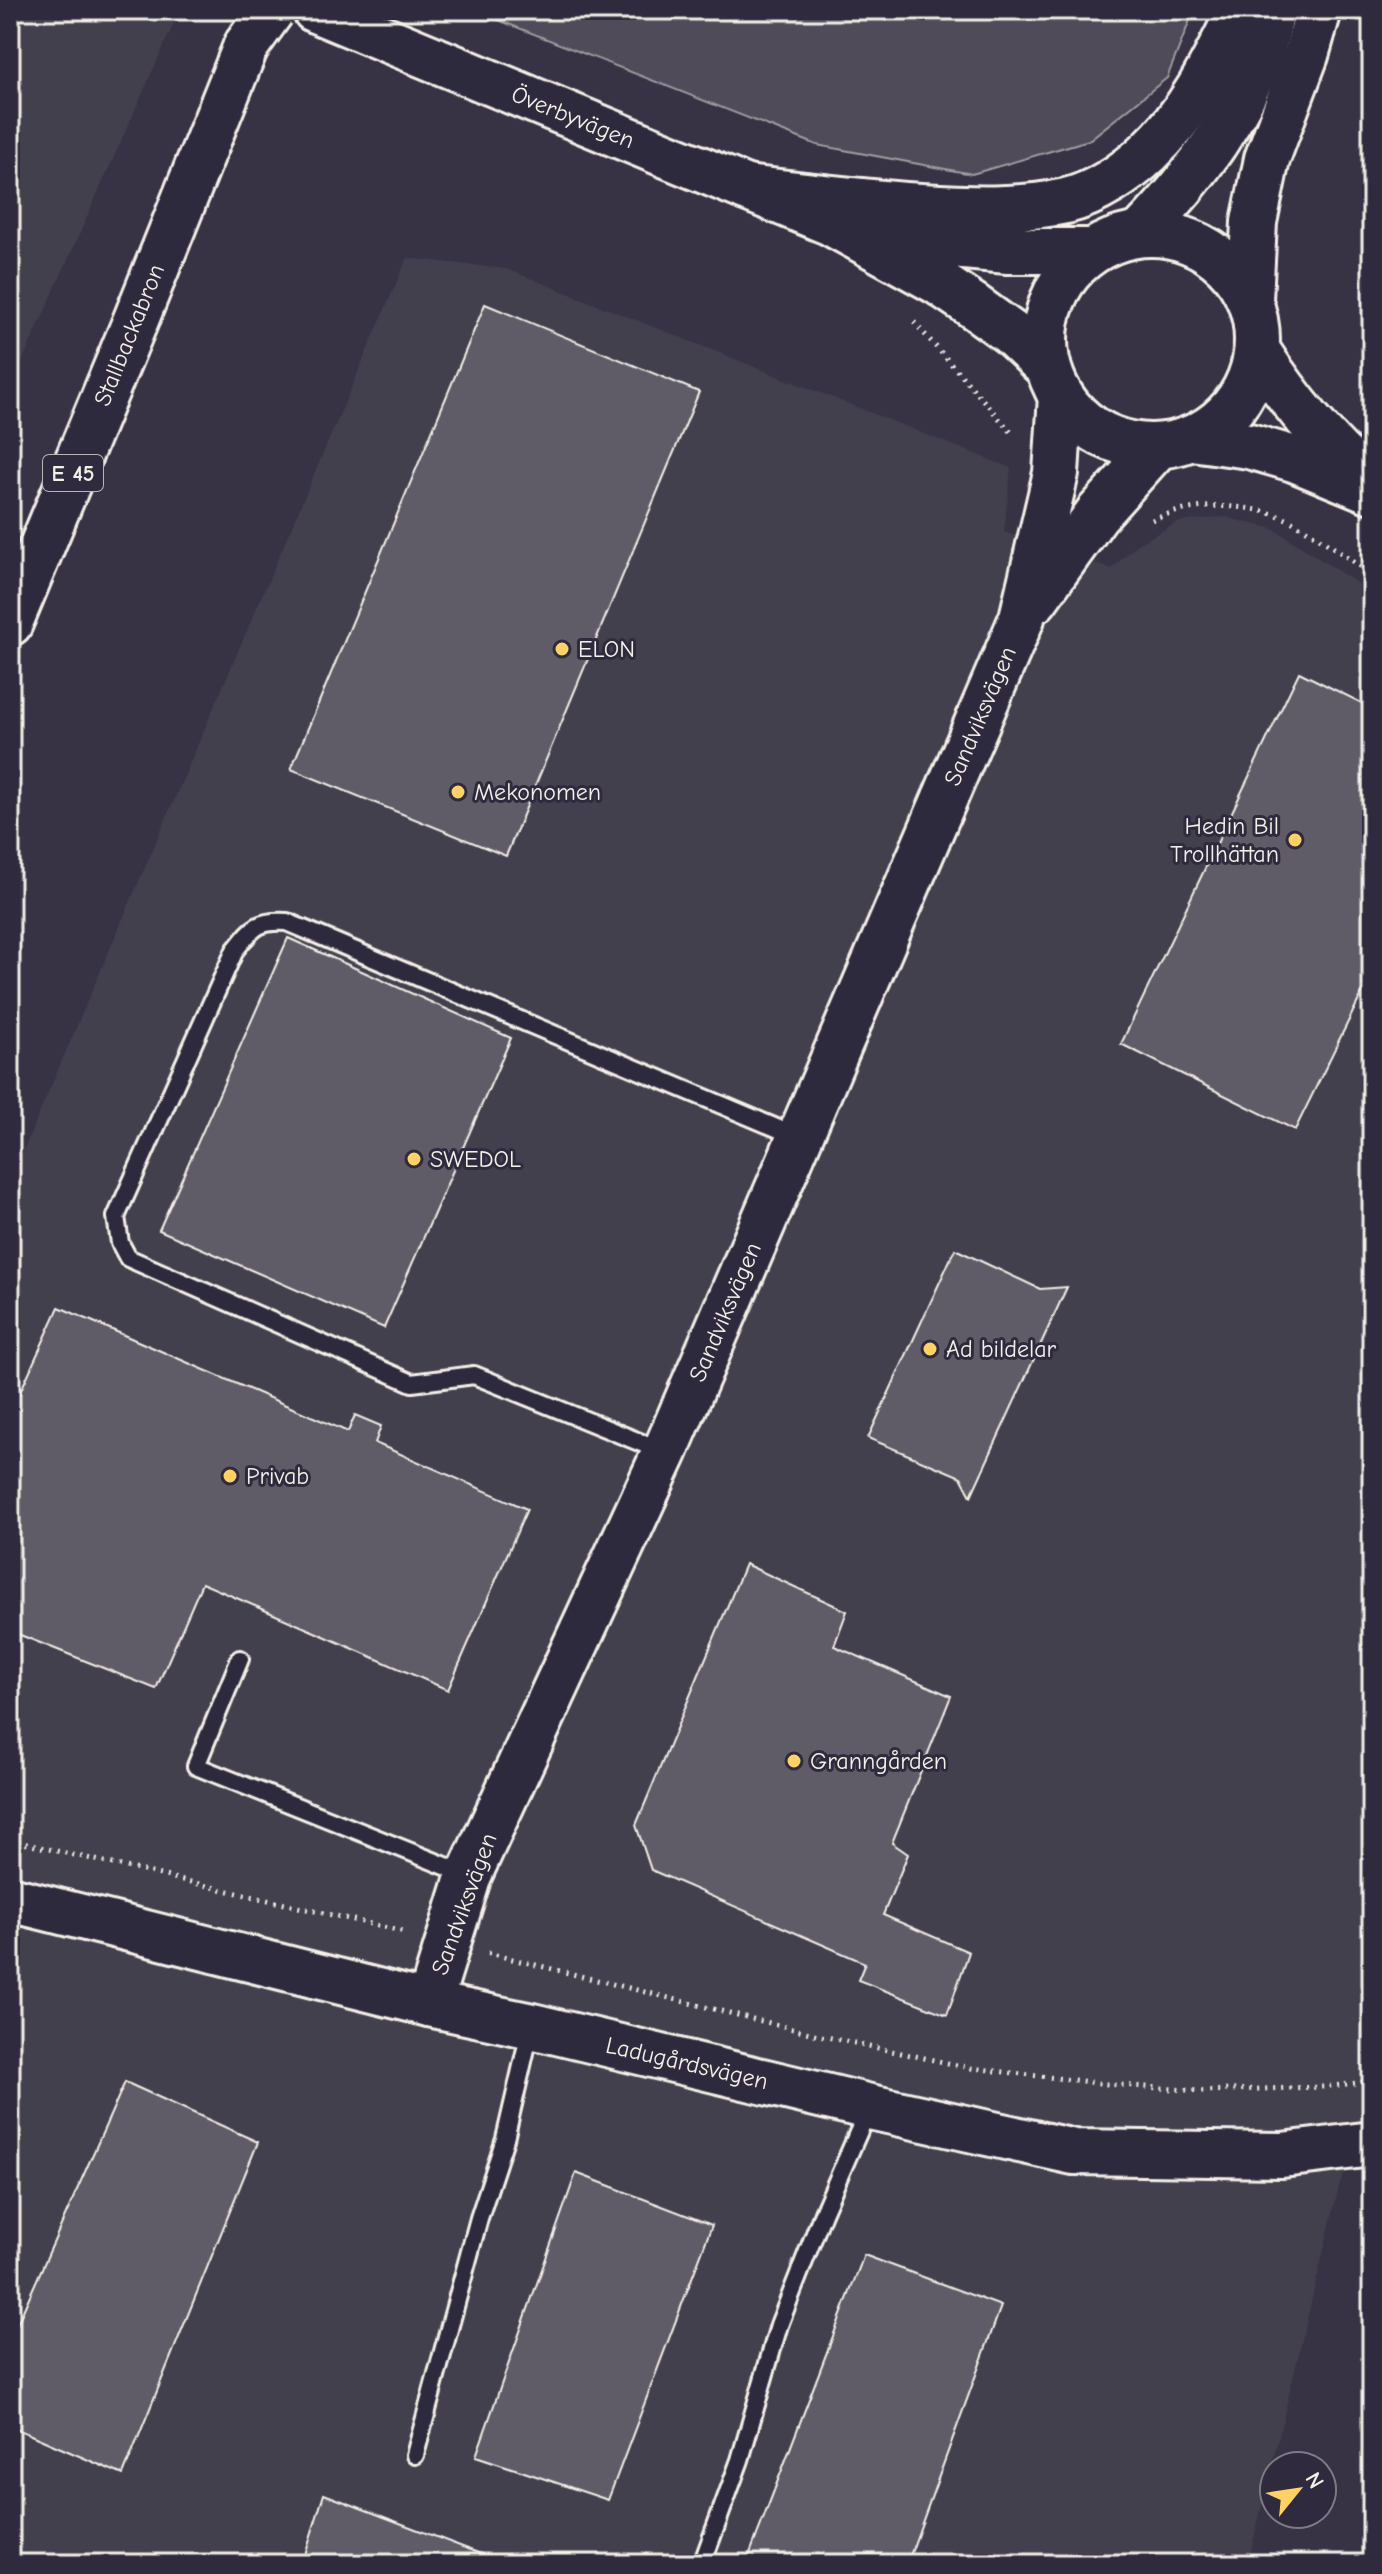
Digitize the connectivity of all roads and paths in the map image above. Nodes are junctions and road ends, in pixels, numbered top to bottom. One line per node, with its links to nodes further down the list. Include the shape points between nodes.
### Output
1 (201, 10): 7 (path)
2 (272, 10): 7 (main road, Stallbackabron, bridge)
3 (315, 10): 8 (main road, Överbyvägen)
4 (1240, 10): 8 (main road, via 1209,74 1174,126 1113,180 1069,200 1021,208 951,208)
5 (1272, 10): 10 (main road, via 1249,81 1220,135 1181,190)
6 (1319, 10): 12 (main road, via 1267,159 1254,222)
7 (244, 21): 23 (main road, Stallbackabron / E 45, via 135,322)
8 (746, 188): 9 (main road, Överbyvägen)
9 (831, 223): 11 (main road, Överbyvägen, via 942,245); 15 (main road, Överbyvägen, via 975,307 1011,333)
10 (1141, 233): 11 (main road); 12 (main road, via 1179,237 1215,254)
11 (1092, 251): 15 (main road, via 1067,274 1051,302 1044,335)
12 (1250, 300): 14 (main road)
13 (908, 316): 17 (path)
14 (1257, 350): 16 (main road, via 1237,403 1217,423); 18 (main road, via 1314,427)
15 (1054, 382): 16 (main road, via 1095,431 1126,443); 22 (main road, Sandviksvägen, via 1056,473)
16 (1175, 442): 19 (main road, via 1249,446); 22 (main road, Sandviksvägen, via 1097,514)
17 (1019, 443)
18 (1372, 483)
19 (1372, 491)
20 (1145, 523): 21 (path, via 1200,507 1282,517)
21 (1372, 575)
22 (1022, 618): 24 (main road, Sandviksvägen)
23 (10, 623)
24 (800, 1138): 25 (main road, Sandviksvägen); 25 (lane, via 287,922 267,920 235,950 116,1217 128,1258 412,1383 474,1375)
25 (665, 1452): 28 (main road, Sandviksvägen)
26 (240, 1659): 28 (lane, via 196,1766)
27 (10, 1840): 30 (path)
28 (469, 1875): 30 (main road, Sandviksvägen)
29 (10, 1899): 31 (main road, Ladugårdsvägen)
30 (448, 1943): 31 (main road, Sandviksvägen); 33 (path, via 971,2068 1200,2091)
31 (429, 2004): 32 (main road, Ladugårdsvägen)
32 (532, 2026): 34 (main road, Ladugårdsvägen); 36 (lane)
33 (1372, 2081)
34 (870, 2107): 35 (main road, Ladugårdsvägen, via 1074,2152 1282,2155); 37 (lane, via 779,2325 740,2460)
35 (1372, 2144)
36 (415, 2455)
37 (702, 2564)

